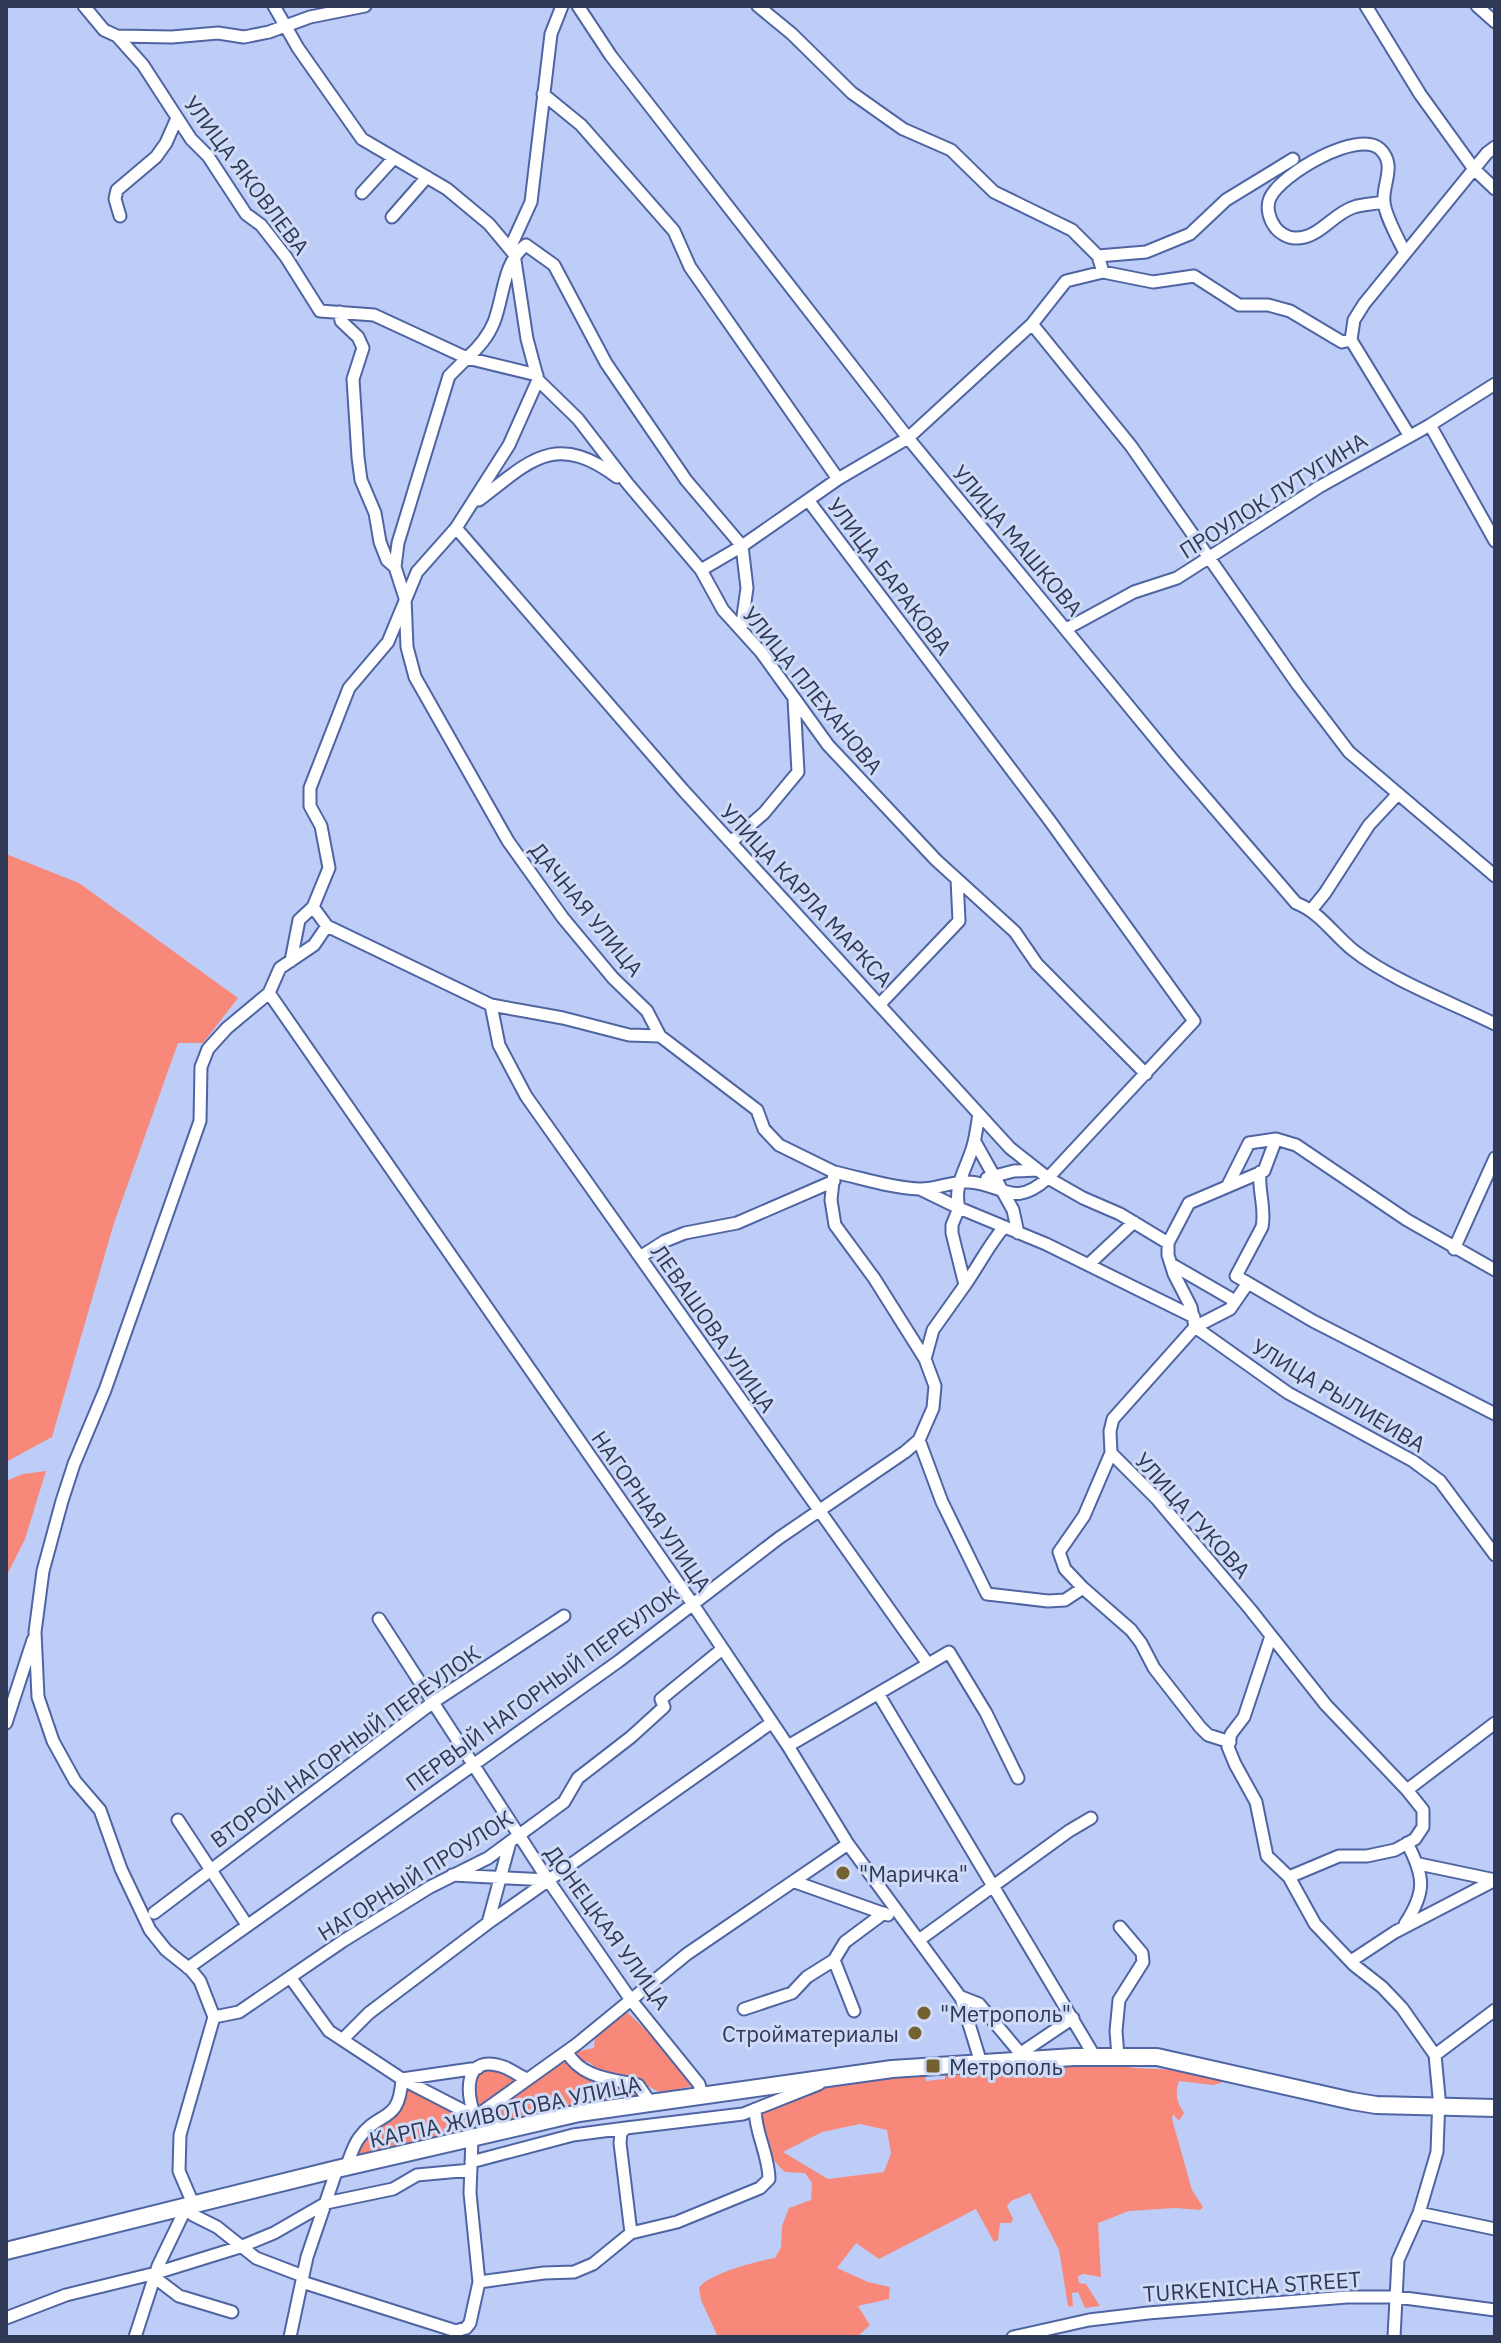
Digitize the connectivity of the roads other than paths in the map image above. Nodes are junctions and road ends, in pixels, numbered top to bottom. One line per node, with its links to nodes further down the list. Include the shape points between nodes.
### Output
1 (84, 6): 11 (street, УЛИЦА ЯКОВЛЕВА, via 104,30)
2 (274, 6): 10 (street)
3 (365, 6): 10 (street)
4 (562, 6): 12 (street, via 551,34)
5 (578, 6): 36 (street, УЛИЦА МАШКОВА, via 611,56)
6 (758, 6): 26 (street, via 852,93 903,129 951,150 994,192 1072,230)
7 (1366, 6): 17 (street)
8 (1477, 6): 9 (street)
9 (1495, 22)
10 (285, 26): 11 (street, via 244,37); 15 (street, via 332,87 362,139)
11 (117, 36): 13 (street, УЛИЦА ЯКОВЛЕВА)
12 (543, 94): 24 (street, via 531,202); 37 (street, УЛИЦА БАРАКОВА, via 581,125 674,231 690,267)
13 (177, 118): 22 (street, via 156,157 117,190); 28 (street, УЛИЦА ЯКОВЛЕВА, via 246,214 286,257 320,311)
14 (1495, 147): 17 (street)
15 (394, 158): 18 (street); 20 (street)
16 (1293, 159): 26 (street, via 1226,200 1190,234 1146,252)
17 (1474, 169): 19 (street); 25 (street)
18 (427, 177): 23 (street); 24 (street, via 489,224)
19 (1495, 189)
20 (362, 193)
21 (1384, 202): 21 (street, via 1354,207 1307,237 1291,239 1276,230 1269,215 1269,199 1282,183 1310,163 1366,142 1388,160); 25 (street)
22 (120, 216)
23 (392, 217)
24 (512, 251): 31 (street, via 494,322 483,344); 32 (street); 43 (street, via 526,245 554,265 606,363 686,480)
25 (1405, 253): 30 (street, via 1354,320)
26 (1098, 256): 27 (street)
27 (1103, 272): 29 (street, via 1066,281); 30 (street, via 1153,282 1194,276 1239,305 1290,311 1342,342)
28 (340, 312): 31 (street, УЛИЦА ЯКОВЛЕВА, via 374,315); 45 (street, ДАЧНАЯ УЛИЦА, via 341,321 363,348 353,379 361,480 387,560)
29 (1032, 324): 36 (street); 44 (street, via 1131,446)
30 (1351, 340): 35 (street)
31 (467, 358): 32 (street, УЛИЦА ЯКОВЛЕВА); 45 (street, via 449,376)
32 (538, 378): 38 (street, УЛИЦА ПЛЕХАНОВА); 40 (street, via 509,445)
33 (1495, 384): 34 (street, ПРОУЛОК ЛУТУГИНА)
34 (1430, 425): 35 (street, ПРОУЛОК ЛУТУГИНА); 42 (street)
35 (1409, 435): 44 (street, ПРОУЛОК ЛУТУГИНА)
36 (908, 438): 37 (street); 48 (street, УЛИЦА МАШКОВА)
37 (838, 479): 39 (street, УЛИЦА БАРАКОВА)
38 (629, 485): 40 (street, via 581,455 558,454 521,466); 46 (street, УЛИЦА ПЛЕХАНОВА)
39 (808, 500): 43 (street); 64 (street, УЛИЦА БАРАКОВА, via 1194,1021)
40 (472, 505): 41 (street)
41 (456, 528): 47 (street, via 417,572); 52 (street, УЛИЦА КАРЛА МАРКСА)
42 (1495, 541)
43 (742, 546): 46 (street); 49 (street, via 747,588)
44 (1209, 559): 48 (street, ПРОУЛОК ЛУТУГИНА); 51 (street, via 1349,752)
45 (395, 567): 47 (street, ДАЧНАЯ УЛИЦА)
46 (701, 570): 49 (street, УЛИЦА ПЛЕХАНОВА)
47 (405, 598): 55 (street, via 388,642 349,688 310,788 310,806 321,826 329,868); 63 (street, ДАЧНАЯ УЛИЦА, via 407,647 415,677 508,841 563,918 647,1011)
48 (1066, 629): 56 (street, УЛИЦА МАШКОВА, via 1296,903)
49 (741, 630): 50 (street, УЛИЦА ПЛЕХАНОВА)
50 (794, 699): 52 (street, via 798,772); 54 (street, УЛИЦА ПЛЕХАНОВА, via 828,745)
51 (1397, 795): 53 (street); 56 (street, via 1369,825)
52 (731, 842): 60 (street, УЛИЦА КАРЛА МАРКСА)
53 (1495, 876)
54 (957, 879): 60 (street, via 959,921); 64 (street, УЛИЦА ПЛЕХАНОВА, via 1015,932 1037,964)
55 (313, 907): 57 (street); 58 (street, via 299,920)
56 (1312, 909): 62 (street, УЛИЦА МАШКОВА, via 1353,950)
57 (327, 926): 58 (street, via 314,945); 61 (street)
58 (291, 961): 59 (street, via 280,968)
59 (269, 993): 101 (street, НАГОРНАЯ УЛИЦА); 104 (street, via 218,1038 201,1067 200,1121 62,1501 43,1571)
60 (880, 1004): 65 (street, УЛИЦА КАРЛА МАРКСА)
61 (491, 1005): 63 (street, via 629,1035); 86 (street, ЛЕВАШОВА УЛИЦА, via 499,1045 526,1096)
62 (1495, 1024)
63 (660, 1036): 72 (street, ДАЧНАЯ УЛИЦА, via 757,1110 764,1129 779,1145)
64 (1146, 1074): 70 (street)
65 (979, 1114): 67 (street); 70 (street, УЛИЦА КАРЛА МАРКСА)
66 (1276, 1139): 69 (street); 75 (street, via 1249,1143); 85 (street, via 1296,1145)
67 (975, 1142): 71 (street); 73 (street)
68 (1495, 1158): 85 (street)
69 (1260, 1172): 75 (street); 90 (street, via 1262,1227 1236,1276)
70 (1043, 1174): 71 (street, via 1014,1171); 78 (street); 81 (street, УЛИЦА КАРЛА МАРКСА)
71 (993, 1176): 74 (street); 77 (street)
72 (834, 1177): 76 (street, ДАЧНАЯ УЛИЦА); 86 (street, via 737,1223 685,1233); 94 (street, via 835,1225)
73 (959, 1182): 74 (street, ДАЧНАЯ УЛИЦА); 76 (street, ДАЧНАЯ УЛИЦА); 79 (street)
74 (976, 1182): 77 (street, ДАЧНАЯ УЛИЦА)
75 (1227, 1187): 84 (street, via 1189,1203)
76 (922, 1190): 79 (street, УЛИЦА РЫЛИЕИВА)
77 (1003, 1193): 78 (street, ДАЧНАЯ УЛИЦА); 80 (street)
78 (1025, 1194): 80 (street)
79 (959, 1208): 82 (street, УЛИЦА РЫЛИЕИВА); 91 (street, via 952,1233)
80 (1013, 1210): 82 (street); 83 (street)
81 (1134, 1222): 84 (street, УЛИЦА КАРЛА МАРКСА); 88 (street)
82 (1002, 1226): 83 (street, УЛИЦА РЫЛИЕИВА); 91 (street)
83 (1018, 1233): 88 (street, УЛИЦА РЫЛИЕИВА)
84 (1168, 1243): 87 (street)
85 (1454, 1249): 89 (street)
86 (640, 1257): 98 (street, ЛЕВАШОВА УЛИЦА)
87 (1171, 1264): 92 (street); 93 (street)
88 (1088, 1265): 93 (street, УЛИЦА РЫЛИЕИВА)
89 (1495, 1270)
90 (1248, 1283): 92 (street); 95 (street)
91 (965, 1285): 94 (street, via 933,1330)
92 (1235, 1301): 93 (street, via 1218,1317)
93 (1194, 1322): 97 (street, УЛИЦА ГУКОВА, via 1113,1419); 99 (street, УЛИЦА РЫЛИЕИВА, via 1288,1393 1440,1481)
94 (925, 1359): 96 (street, via 935,1386 933,1408)
95 (1495, 1414)
96 (919, 1440): 98 (street, ПЕРВЫЙ НАГОРНЫЙ ПЕРЕУЛОК); 100 (street, via 948,1516 987,1594 1065,1600)
97 (1111, 1453): 100 (street, via 1084,1516 1059,1552 1065,1569); 105 (street, УЛИЦА ГУКОВА, via 1156,1498)
98 (818, 1511): 101 (street, ПЕРВЫЙ НАГОРНЫЙ ПЕРЕУЛОК); 107 (street, ЛЕВАШОВА УЛИЦА)
99 (1495, 1555)
100 (1083, 1588): 113 (street, via 1131,1630 1200,1727)
101 (692, 1603): 106 (street, НАГОРНАЯ УЛИЦА); 115 (street, ПЕРВЫЙ НАГОРНЫЙ ПЕРЕУЛОК)
102 (564, 1616): 109 (street, ВТОРОЙ НАГОРНЫЙ ПЕРЕУЛОК)
103 (379, 1619): 109 (street, ДОНЕЦКАЯ УЛИЦА)
104 (35, 1636): 110 (street); 144 (street, via 38,1697 53,1741 75,1781 100,1810 150,1930)
105 (1271, 1636): 113 (street, via 1244,1717); 117 (street, УЛИЦА ГУКОВА, via 1326,1705)
106 (721, 1650): 111 (street, НАГОРНАЯ УЛИЦА); 120 (street, НАГОРНЫЙ ПРОУЛОК, via 661,1699 664,1707 631,1737 578,1778 564,1802)
107 (928, 1664): 108 (street); 116 (street, via 949,1652)
108 (879, 1695): 114 (street); 132 (street)
109 (432, 1703): 115 (street, ДОНЕЦКАЯ УЛИЦА); 124 (street, ВТОРОЙ НАГОРНЫЙ ПЕРЕУЛОК)
110 (6, 1723)
111 (771, 1723): 114 (street, НАГОРНАЯ УЛИЦА); 129 (street)
112 (1495, 1723): 117 (street)
113 (1230, 1742): 128 (street, via 1235,1764 1256,1802 1267,1856)
114 (788, 1746): 122 (street, НАГОРНАЯ УЛИЦА)
115 (473, 1763): 120 (street, ДОНЕЦКАЯ УЛИЦА); 138 (street, ПЕРВЫЙ НАГОРНЫЙ ПЕРЕУЛОК)
116 (1018, 1778)
117 (1407, 1790): 121 (street, УЛИЦА ГУКОВА, via 1423,1810 1423,1827)
118 (1091, 1818): 132 (street)
119 (178, 1820): 124 (street)
120 (514, 1838): 125 (street, НАГОРНЫЙ ПРОУЛОК, via 488,1858); 127 (street); 129 (street, ДОНЕЦКАЯ УЛИЦА)
121 (1407, 1843): 123 (street); 128 (street, via 1367,1856 1339,1856)
122 (848, 1844): 131 (street); 136 (street, НАГОРНАЯ УЛИЦА)
123 (1419, 1864): 130 (street); 140 (street, via 1419,1902)
124 (211, 1870): 134 (street, ВТОРОЙ НАГОРНЫЙ ПЕРЕУЛОК); 138 (street)
125 (451, 1875): 126 (street); 145 (street, НАГОРНЫЙ ПРОУЛОК)
126 (479, 1876): 127 (street); 133 (street)
127 (501, 1877): 129 (street); 133 (street)
128 (1289, 1877): 143 (street, via 1315,1924)
129 (548, 1880): 137 (street); 147 (street, ДОНЕЦКАЯ УЛИЦА)
130 (1495, 1880): 140 (street)
131 (795, 1882): 135 (street); 147 (street, via 687,1954)
132 (994, 1885): 141 (street); 152 (street)
133 (495, 1897): 137 (street)
134 (154, 1913)
135 (884, 1913): 136 (street); 142 (street, via 845,1942)
136 (905, 1921): 141 (street, НАГОРНАЯ УЛИЦА)
137 (488, 1923): 153 (street)
138 (247, 1925): 144 (street, ПЕРВЫЙ НАГОРНЫЙ ПЕРЕУЛОК)
139 (1120, 1927): 156 (street, via 1142,1953 1143,1962 1119,2000)
140 (1403, 1928): 143 (street)
141 (919, 1940): 146 (street, НАГОРНАЯ УЛИЦА)
142 (834, 1960): 148 (street, via 792,1993); 150 (street)
143 (1351, 1961): 155 (street, via 1402,2008)
144 (188, 1968): 151 (street, via 200,1981)
145 (290, 1977): 151 (street, НАГОРНЫЙ ПРОУЛОК, via 239,2012); 153 (street, via 329,2031)
146 (961, 1997): 157 (street, via 979,2004); 159 (street, НАГОРНАЯ УЛИЦА)
147 (631, 2000): 154 (street); 164 (street, ДОНЕЦКАЯ УЛИЦА, via 677,2054)
148 (744, 2009)
149 (1495, 2010): 155 (street)
150 (854, 2011)
151 (214, 2017): 176 (street, via 180,2135 179,2171)
152 (1073, 2018): 157 (street); 158 (street)
153 (344, 2038): 162 (street)
154 (567, 2052): 163 (street); 165 (street, via 579,2068 638,2085)
155 (1435, 2055): 166 (street)
156 (1118, 2056): 158 (main road, КАРПА ЖИВОТОВА УЛИЦА); 166 (main road, КАРПА ЖИВОТОВА УЛИЦА, via 1157,2057 1352,2101)
157 (1023, 2057): 158 (main road, КАРПА ЖИВОТОВА УЛИЦА); 159 (main road, КАРПА ЖИВОТОВА УЛИЦА)
158 (1095, 2057)
159 (981, 2063): 161 (main road, КАРПА ЖИВОТОВА УЛИЦА)
160 (478, 2068): 162 (street); 163 (street, via 503,2067); 169 (street, via 467,2086)
161 (840, 2076): 164 (main road, КАРПА ЖИВОТОВА УЛИЦА); 168 (street)
162 (402, 2079): 169 (street); 174 (street, via 401,2099 359,2138)
163 (527, 2079): 169 (street)
164 (702, 2095): 165 (main road, КАРПА ЖИВОТОВА УЛИЦА)
165 (650, 2102): 171 (main road, КАРПА ЖИВОТОВА УЛИЦА)
166 (1439, 2106): 167 (main road, КАРПА ЖИВОТОВА УЛИЦА); 177 (street, via 1437,2152)
167 (1495, 2108)
168 (755, 2109): 170 (street); 179 (street, via 769,2168 769,2179 760,2188 677,2222)
169 (475, 2117): 171 (street)
170 (626, 2128): 173 (street, via 573,2135); 179 (street, via 620,2143)
171 (501, 2130): 172 (main road, КАРПА ЖИВОТОВА УЛИЦА)
172 (472, 2138): 173 (street); 174 (main road, КАРПА ЖИВОТОВА УЛИЦА)
173 (471, 2166): 175 (street, via 417,2175 393,2189); 184 (street)
174 (341, 2168): 175 (street); 176 (main road, КАРПА ЖИВОТОВА УЛИЦА)
175 (326, 2203): 180 (street); 183 (street)
176 (190, 2207): 180 (street, via 193,2215); 181 (main road, КАРПА ЖИВОТОВА УЛИЦА); 182 (street)
177 (1419, 2213): 178 (street); 185 (street, via 1398,2260)
178 (1495, 2229)
179 (631, 2233): 184 (street, via 593,2264 574,2272)
180 (240, 2247): 182 (street); 183 (street)
181 (6, 2251)
182 (155, 2275): 187 (street, via 179,2296); 188 (street, via 66,2295); 190 (street)
183 (303, 2279): 189 (street); 191 (street)
184 (479, 2282): 189 (street, via 470,2323)
185 (1397, 2297): 186 (street, TURKENICHA STREET); 192 (street, TURKENICHA STREET, via 1148,2313); 193 (street)
186 (1495, 2310)
187 (232, 2312)
188 (6, 2318)
189 (452, 2334)
190 (135, 2337)
191 (290, 2337)
192 (1013, 2337)
193 (1394, 2337)

